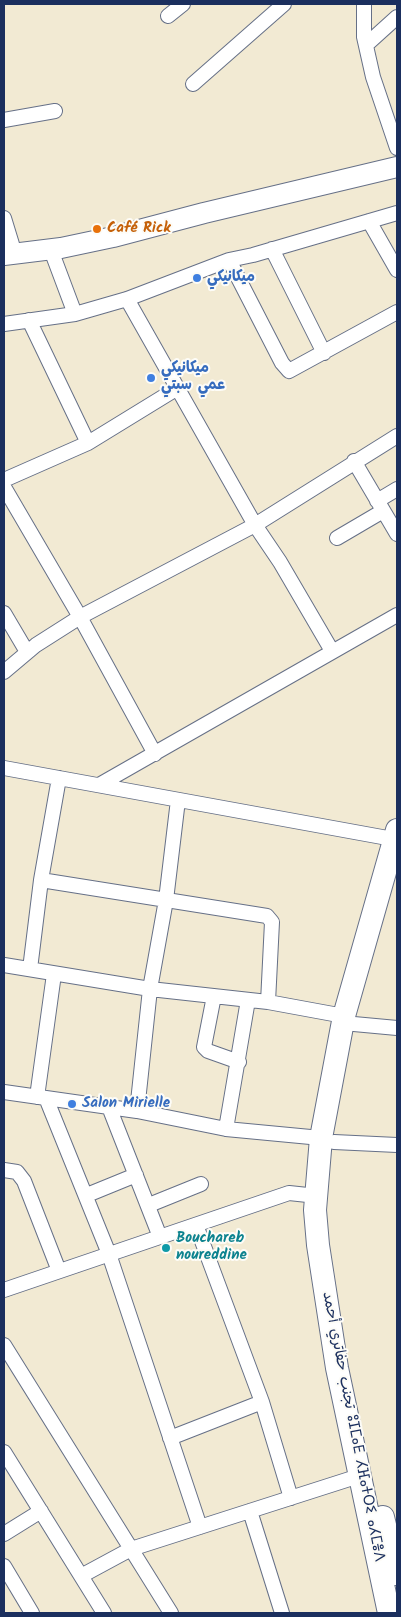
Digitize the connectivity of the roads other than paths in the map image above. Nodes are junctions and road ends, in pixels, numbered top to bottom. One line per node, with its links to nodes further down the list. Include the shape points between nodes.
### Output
1 (183, 4): 4 (street)
2 (284, 4): 7 (street)
3 (364, 4): 6 (street)
4 (168, 16)
5 (397, 17): 6 (street)
6 (366, 45): 10 (street, via 372,77)
7 (193, 84)
8 (54, 111): 9 (street)
9 (4, 120)
10 (397, 148)
11 (397, 167): 16 (main road)
12 (397, 213): 14 (street)
13 (4, 218): 17 (street)
14 (369, 221): 15 (street); 19 (street)
15 (272, 249): 18 (street); 25 (street)
16 (51, 250): 17 (main road); 22 (street)
17 (10, 255)
18 (229, 260): 20 (street); 25 (street, via 284,368 292,371)
19 (397, 270)
20 (127, 299): 22 (street); 26 (street)
21 (397, 312): 25 (street)
22 (75, 314): 23 (street)
23 (29, 320): 24 (street); 28 (street)
24 (4, 324)
25 (324, 353)
26 (176, 389): 28 (street); 34 (street)
27 (397, 436): 29 (street)
28 (88, 443): 30 (street)
29 (354, 461): 33 (street); 34 (street)
30 (4, 480)
31 (4, 487): 39 (street)
32 (397, 489): 33 (street)
33 (380, 506): 35 (street); 36 (street)
34 (255, 525): 39 (street); 40 (street)
35 (397, 534)
36 (337, 538)
37 (4, 613): 41 (street)
38 (397, 615): 40 (street)
39 (80, 617): 41 (street); 43 (street)
40 (332, 651): 43 (street)
41 (27, 652): 42 (street)
42 (4, 672)
43 (155, 754): 46 (street)
44 (4, 768): 45 (street)
45 (59, 778): 46 (street); 49 (street)
46 (99, 785): 47 (street)
47 (178, 800): 48 (street); 51 (street)
48 (395, 834): 59 (main road, تجنب حفاتري أحمد ⵓⵊⵎⴰⴹ ⵃⴼⴰⵜⵔⵉ ⴰⵃⵎⴻⴷ)
49 (41, 880): 51 (street); 53 (street)
50 (397, 884): 59 (main road, تجنب حفاتري أحمد ⵓⵊⵎⴰⴹ ⵃⴼⴰⵜⵔⵉ ⴰⵃⵎⴻⴷ, via 371,968)
51 (166, 900): 55 (street); 58 (street, via 271,918)
52 (4, 965): 53 (street)
53 (30, 969): 54 (street)
54 (54, 974): 55 (street); 63 (street)
55 (150, 989): 56 (street); 65 (street)
56 (214, 996): 57 (street); 61 (street, via 204,1047)
57 (248, 1000): 58 (street); 61 (street)
58 (268, 1002): 59 (street)
59 (348, 1021): 60 (street); 67 (main road, تجنب حفاتري أحمد ⵓⵊⵎⴰⴹ ⵃⴼⴰⵜⵔⵉ ⴰⵃⵎⴻⴷ)
60 (397, 1028)
61 (239, 1062): 66 (street)
62 (4, 1092): 63 (street)
63 (42, 1098): 64 (street); 72 (street)
64 (108, 1107): 65 (street); 70 (street)
65 (137, 1111): 66 (street)
66 (226, 1129): 67 (street)
67 (328, 1140): 68 (street); 73 (main road, تجنب حفاتري أحمد ⵓⵊⵎⴰⴹ ⵃⴼⴰⵜⵔⵉ ⴰⵃⵎⴻⴷ); 92 (main road, تجنب حفاتري أحمد ⵓⵊⵎⴰⴹ ⵃⴼⴰⵜⵔⵉ ⴰⵃⵎⴻⴷ, via 330,1213 353,1385)
68 (397, 1145)
69 (4, 1170): 78 (street, via 17,1172 24,1180)
70 (136, 1175): 72 (street); 74 (street)
71 (201, 1184): 74 (street)
72 (87, 1196): 77 (street)
73 (317, 1196): 75 (street, via 289,1193); 84 (main road, تجنب حفاتري أحمد ⵓⵊⵎⴰⴹ ⵃⴼⴰⵜⵔⵉ ⴰⵃⵎⴻⴷ, via 315,1210 322,1273)
74 (148, 1205): 76 (street)
75 (196, 1225): 76 (street); 81 (street)
76 (160, 1237): 77 (street)
77 (109, 1254): 78 (street); 82 (street)
78 (59, 1271): 79 (street)
79 (4, 1290)
80 (4, 1345): 90 (street)
81 (262, 1402): 82 (street); 85 (street)
82 (170, 1438): 88 (street)
83 (4, 1452): 86 (street)
84 (359, 1476): 85 (street); 98 (main road, تجنب حفاتري أحمد ⵓⵊⵎⴰⴹ ⵃⴼⴰⵜⵔⵉ ⴰⵃⵎⴻⴷ)
85 (291, 1498): 87 (street)
86 (41, 1511): 89 (street); 93 (street)
87 (250, 1511): 88 (street); 97 (street)
88 (200, 1527): 90 (street)
89 (4, 1534)
90 (131, 1549): 93 (street); 96 (street)
91 (4, 1566): 94 (street)
92 (397, 1574)
93 (81, 1576): 95 (street)
94 (32, 1613)
95 (104, 1613)
96 (171, 1613)
97 (282, 1613)
98 (389, 1613)

